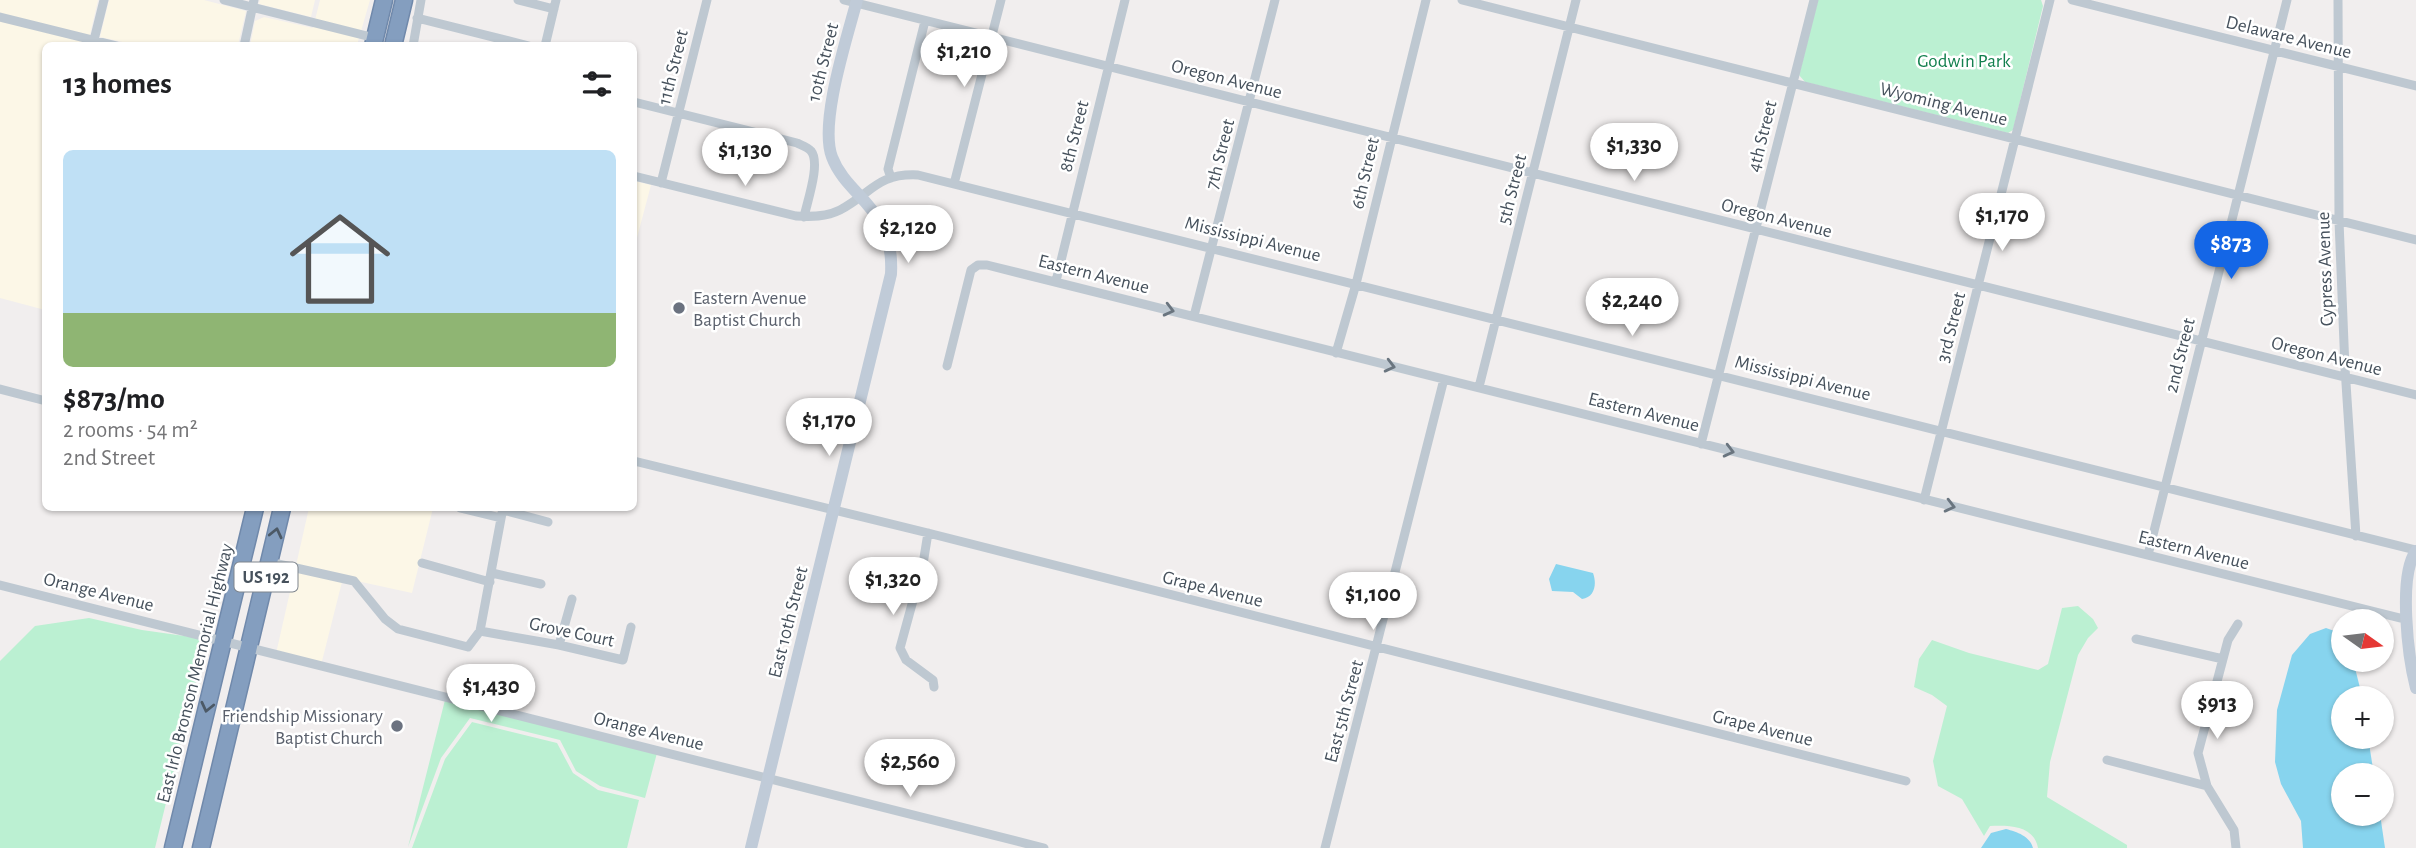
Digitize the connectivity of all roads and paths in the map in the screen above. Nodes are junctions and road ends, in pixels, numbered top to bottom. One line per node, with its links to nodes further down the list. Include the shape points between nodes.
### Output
1 (104, 0): 27 (street)
2 (223, 0): 19 (street)
3 (385, 0): 31 (highway)
4 (421, 0): 23 (street)
5 (518, 0): 21 (street)
6 (707, 0): 43 (street, 11th Street)
7 (1001, 0): 26 (street)
8 (1125, 0): 37 (street, 8th Street)
9 (1275, 0): 41 (street, 7th Street)
10 (1426, 0): 44 (street, 6th Street)
11 (1462, 0): 25 (street, Wyoming Avenue)
12 (1576, 0): 25 (street, 5th Street)
13 (1814, 0): 39 (street, 4th Street)
14 (2050, 0): 45 (street, 3rd Street)
15 (2072, 0): 36 (street, Delaware Avenue)
16 (2287, 0): 36 (street, 2nd Street)
17 (2338, 0): 38 (street, Cypress Avenue)
18 (852, 1): 24 (street, Oregon Avenue); 52 (street, 10th Street, via 828,124 832,156)
19 (253, 4): 29 (street); 30 (street)
20 (401, 5): 32 (highway)
21 (555, 5): 35 (street)
22 (0, 17): 27 (street)
23 (418, 18): 33 (street); 34 (street)
24 (925, 20): 26 (street, Oregon Avenue); 48 (street, via 888,169)
25 (1569, 27): 39 (street, Wyoming Avenue); 46 (street, 5th Street)
26 (992, 37): 37 (street, Oregon Avenue); 50 (street)
27 (94, 40): 28 (street)
28 (102, 42)
29 (245, 42)
30 (380, 42)
31 (387, 42)
32 (388, 42)
33 (414, 42)
34 (512, 42)
35 (546, 42)
36 (2274, 50): 38 (street, Delaware Avenue); 51 (street, 2nd Street)
37 (1108, 66): 41 (street, Oregon Avenue); 53 (street, 8th Street)
38 (2338, 66): 40 (street, Delaware Avenue); 55 (street, Cypress Avenue)
39 (1793, 83): 45 (street, Wyoming Avenue); 56 (street, 4th Street)
40 (2416, 86)
41 (1250, 102): 44 (street, Oregon Avenue); 59 (street, 7th Street)
42 (637, 103): 43 (street)
43 (678, 114): 49 (street, 11th Street); 54 (street, via 810,150 815,170)
44 (1391, 138): 46 (street, Oregon Avenue); 61 (street, 6th Street)
45 (2015, 138): 51 (street, Wyoming Avenue); 62 (street, 3rd Street)
46 (1534, 173): 56 (street, Oregon Avenue); 64 (street, 5th Street)
47 (637, 177): 49 (street)
48 (891, 178): 50 (street, Mississippi Avenue, via 918,176); 52 (street, Mississippi Avenue)
49 (661, 183): 54 (street)
50 (954, 184): 53 (street, Mississippi Avenue)
51 (2238, 195): 55 (street, Wyoming Avenue); 65 (street, 2nd Street)
52 (859, 197): 54 (street, via 838,211); 58 (street, 10th Street, via 880,221)
53 (1073, 214): 59 (street, Mississippi Avenue); 60 (street, 8th Street)
54 (804, 217)
55 (2340, 221): 57 (street, Wyoming Avenue); 69 (street, Cypress Avenue)
56 (1756, 230): 62 (street, Oregon Avenue); 68 (street, 4th Street)
57 (2416, 240)
58 (889, 242): 80 (street, East 10th Street, via 889,289)
59 (1213, 248): 61 (street, Mississippi Avenue); 63 (street, 7th Street)
60 (1056, 281): 63 (street, Eastern Avenue, one-way to 63); 67 (street, Eastern Avenue, via 987,265 971,270)
61 (1356, 284): 64 (street, Mississippi Avenue); 66 (street, 6th Street)
62 (1978, 285): 65 (street, Oregon Avenue); 75 (street, 3rd Street)
63 (1194, 316): 66 (street, Eastern Avenue)
64 (1496, 319): 68 (street, Mississippi Avenue); 71 (street, 5th Street)
65 (2201, 341): 69 (street, Oregon Avenue); 78 (street, 2nd Street)
66 (1336, 353): 70 (street, Eastern Avenue, one-way to 70)
67 (947, 366)
68 (1718, 375): 75 (street, Mississippi Avenue); 76 (street, 4th Street)
69 (2346, 377): 73 (street, Oregon Avenue); 86 (street, Cypress Avenue)
70 (1444, 379): 71 (street, Eastern Avenue); 103 (street, East 5th Street)
71 (1479, 387): 76 (street, Eastern Avenue)
72 (0, 389): 74 (street)
73 (2416, 395)
74 (42, 400)
75 (1941, 432): 78 (street, Mississippi Avenue); 79 (street, 3rd Street)
76 (1701, 444): 79 (street, Eastern Avenue, one-way to 79)
77 (637, 462): 80 (street, Grape Avenue)
78 (2164, 487): 86 (street, Mississippi Avenue); 88 (street, 2nd Street)
79 (1924, 500): 88 (street, Eastern Avenue, one-way to 88)
80 (834, 509): 85 (street, Grape Avenue); 108 (street, East 10th Street)
81 (254, 511): 100 (highway, East Irlo Bronson Memorial Highway / US 192)
82 (281, 511): 89 (highway, US 192, one-way to 82)
83 (502, 512): 84 (street); 91 (street)
84 (548, 522)
85 (928, 533): 103 (street, Grape Avenue); 105 (street, via 900,648 906,660 933,680)
86 (2356, 536): 87 (street, Mississippi Avenue)
87 (2415, 550): 95 (street)
88 (2148, 555): 95 (street, Eastern Avenue)
89 (269, 562): 98 (street, via 354,581 398,629 468,647); 102 (highway, US 192)
90 (422, 563): 91 (street)
91 (491, 577): 92 (street); 98 (street)
92 (541, 584)
93 (0, 585): 100 (street, Orange Avenue)
94 (572, 599): 101 (street)
95 (2406, 617): 106 (street)
96 (2238, 624): 104 (street)
97 (631, 626): 101 (street, Grove Court, via 623,660)
98 (480, 631): 101 (street, Grove Court)
99 (2136, 639): 104 (street)
100 (223, 640): 102 (street, Orange Avenue); 111 (highway, East Irlo Bronson Memorial Highway / US 192, one-way to 111)
101 (559, 645)
102 (249, 647): 108 (street, Orange Avenue); 112 (highway, US 192)
103 (1377, 648): 109 (street, Grape Avenue); 115 (street, East 5th Street)
104 (2223, 659): 110 (street, via 2198,754)
105 (934, 687)
106 (2416, 688)
107 (2107, 760): 110 (street)
108 (768, 778): 113 (street, East 10th Street); 114 (street, Orange Avenue)
109 (1906, 781)
110 (2207, 786): 116 (street, via 2234,830)
111 (173, 848)
112 (201, 848)
113 (751, 848)
114 (1044, 848)
115 (1325, 848)
116 (2236, 848)

